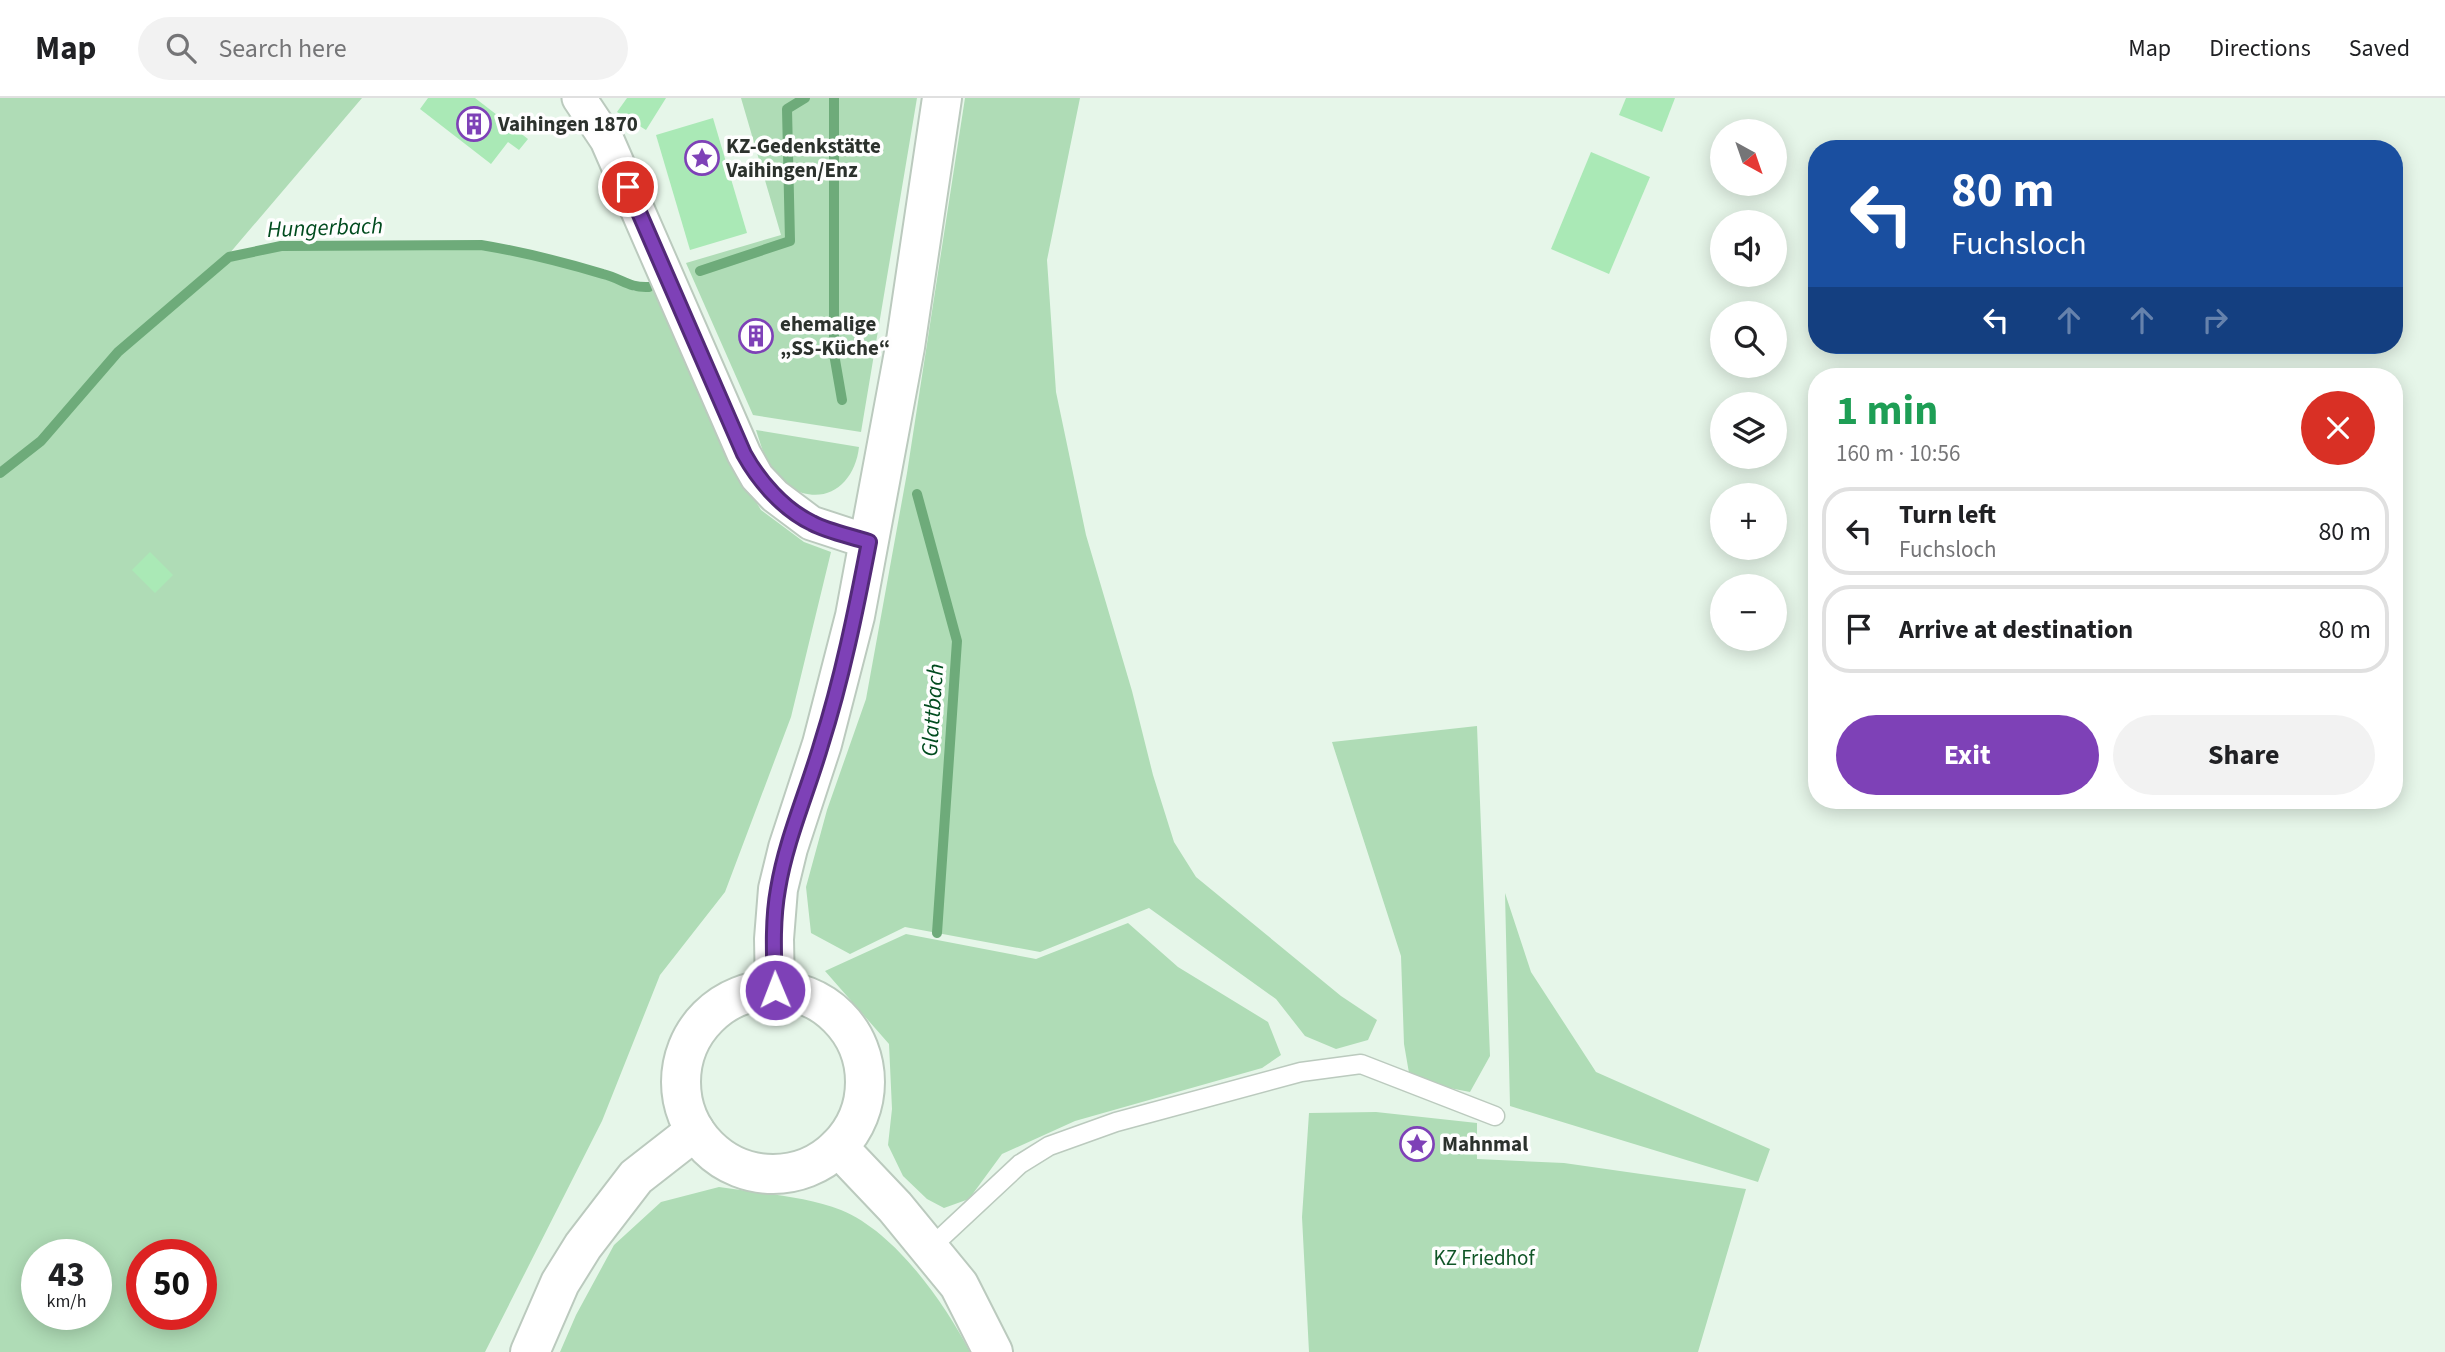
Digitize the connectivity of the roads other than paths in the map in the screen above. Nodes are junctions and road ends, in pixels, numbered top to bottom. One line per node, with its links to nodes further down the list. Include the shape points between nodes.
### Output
1 (579, 98): 3 (street, via 607,140 757,477 811,523)
2 (942, 98): 3 (main road, via 905,347)
3 (869, 542): 4 (main road, via 822,744 778,889)
4 (775, 990): 6 (main road, via 741,996 726,1004 710,1014 692,1038 681,1085); 7 (main road, via 819,1002 854,1038 865,1090 859,1116)
5 (1495, 1116): 8 (lane, via 1361,1064 1301,1072 1116,1122 1049,1146 1020,1164)
6 (695, 1131): 7 (main road, via 724,1160 758,1173 798,1170); 9 (main road, via 636,1177 583,1245 560,1283)
7 (838, 1147): 8 (main road)
8 (930, 1248): 10 (main road, via 959,1285)
9 (530, 1352)
10 (993, 1352)

